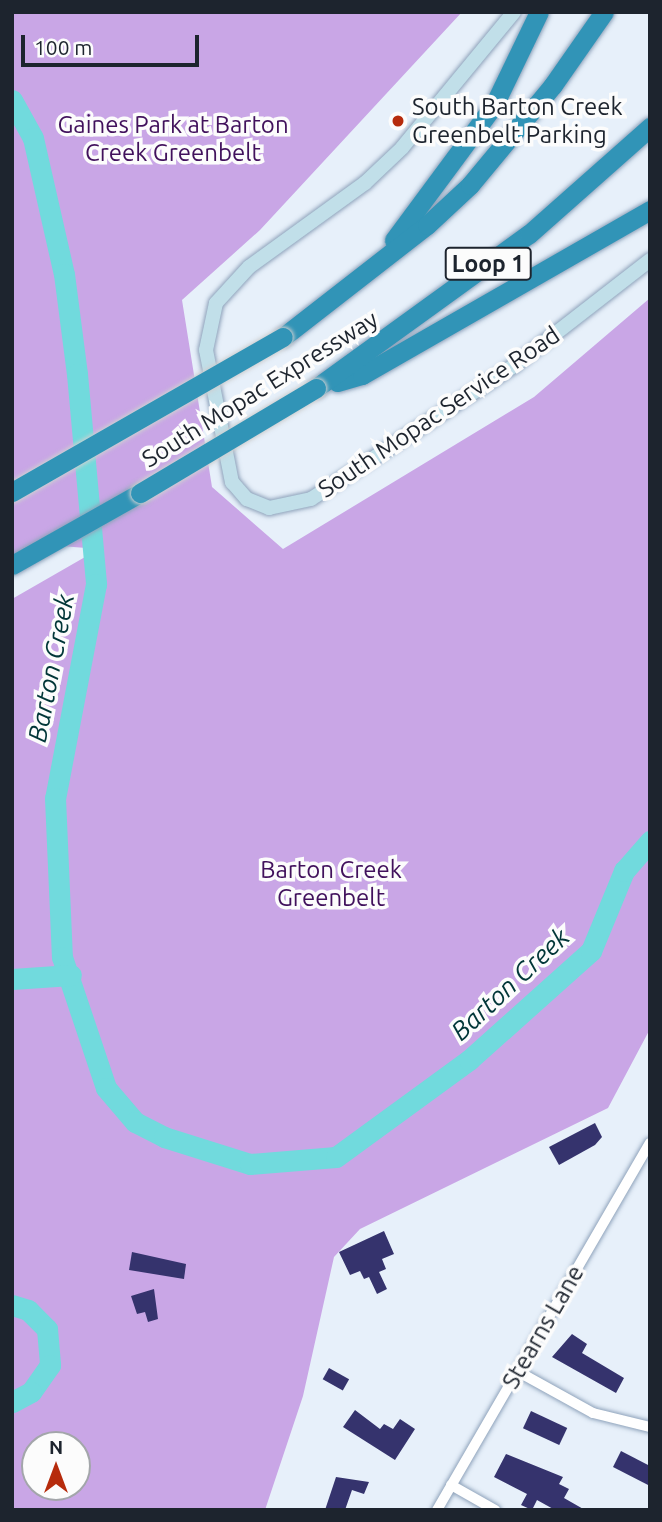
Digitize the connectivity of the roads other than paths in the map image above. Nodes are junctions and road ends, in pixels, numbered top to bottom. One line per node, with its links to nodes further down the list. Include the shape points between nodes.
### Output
1 (514, 12): 6 (main road, South Mopac Service Road, via 402,148 365,183 249,267 216,303 206,350 232,482 247,499 270,508 311,499 515,365)
2 (538, 12): 7 (highway, via 494,105)
3 (604, 12): 7 (highway, South Mopac Expressway / Loop 1, via 553,85 470,185)
4 (650, 127): 8 (highway, South Mopac Expressway / Loop 1, via 530,234)
5 (650, 210): 8 (highway, via 362,375)
6 (650, 260)
7 (376, 262): 9 (highway, South Mopac Expressway / Loop 1, bridge, via 283,337)
8 (316, 388): 10 (highway, South Mopac Expressway / Loop 1, bridge)
9 (12, 492)
10 (12, 565)
11 (650, 1143): 12 (street, Stearns Lane)
12 (517, 1371): 13 (street, via 593,1413); 14 (street, Stearns Lane)
13 (650, 1427)
14 (451, 1485): 15 (street, Stearns Lane); 16 (street)
15 (437, 1510)
16 (495, 1510)

